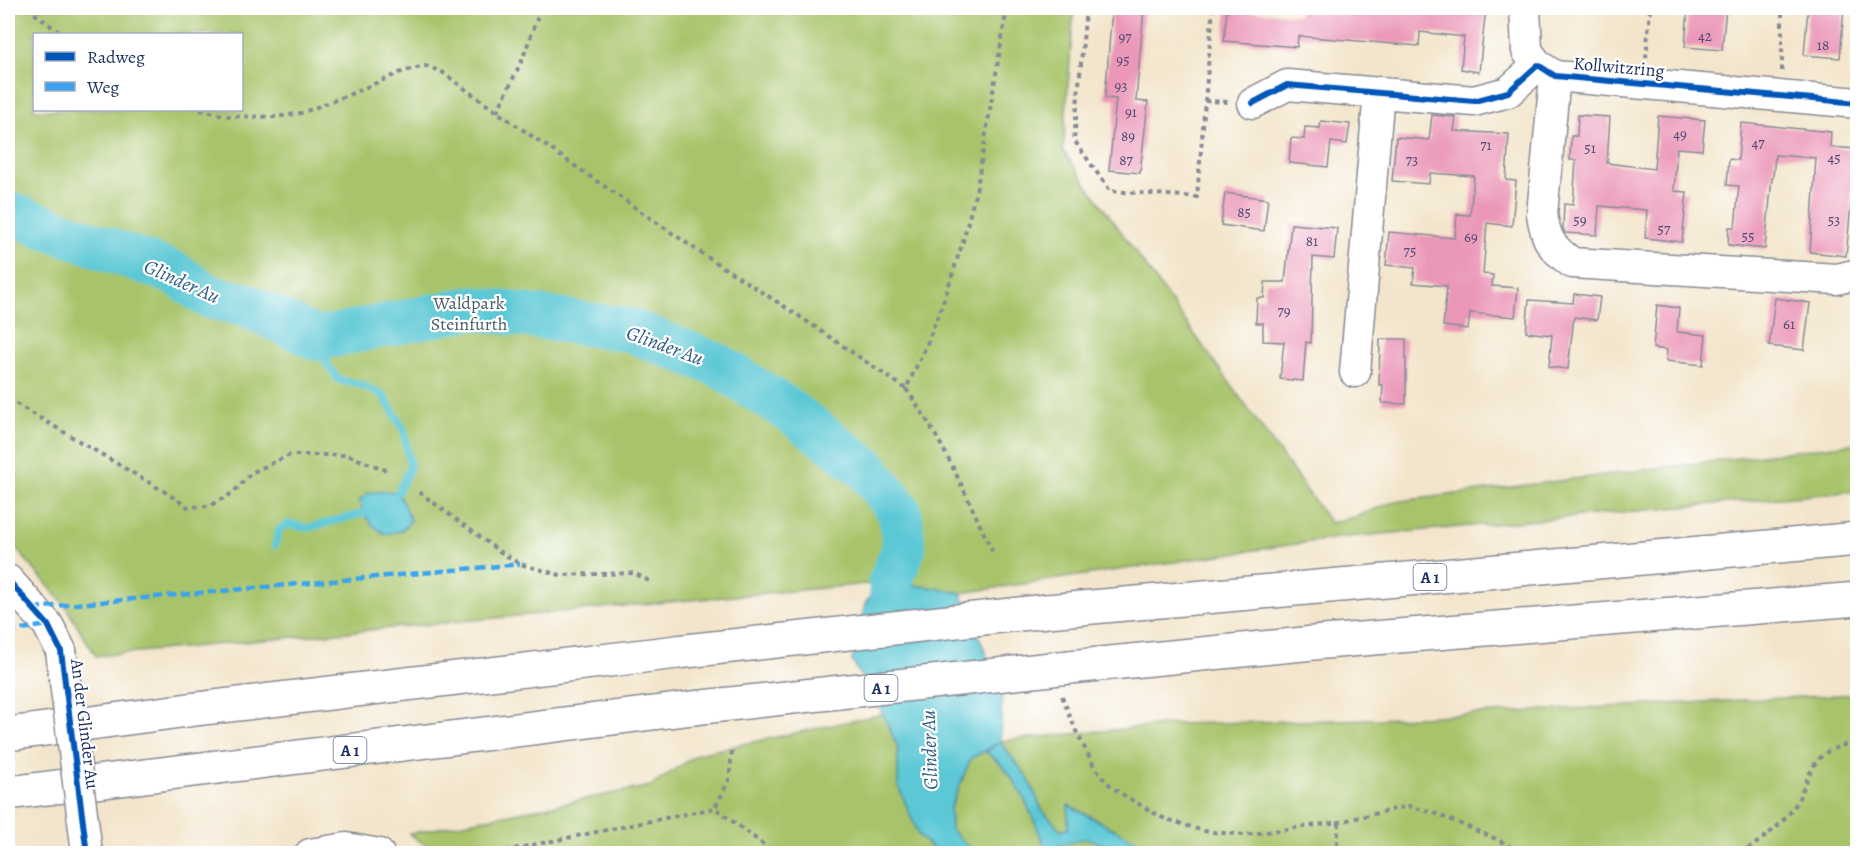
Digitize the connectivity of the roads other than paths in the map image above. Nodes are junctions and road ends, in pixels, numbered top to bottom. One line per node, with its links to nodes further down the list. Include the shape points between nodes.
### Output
1 (1525, 8): 2 (street, via 1527,51)
2 (1547, 70): 3 (street, via 1508,92 1474,101); 5 (street, Kollwitzring, via 1644,84); 6 (street, via 1542,214 1545,233 1554,249 1572,263 1837,279)
3 (1379, 93): 4 (street, via 1287,85); 7 (street)
4 (1253, 103)
5 (1857, 103)
6 (1857, 274)
7 (1354, 372)
8 (1857, 539): 11 (highway, A 1, bridge, via 1047,611)
9 (8, 580): 13 (street, An der Glinder Au, bridge, via 48,625 61,651)
10 (1857, 599): 12 (highway, A 1, bridge, via 1324,642 1066,682 693,708)
11 (8, 734)
12 (8, 793)
13 (87, 853)
14 (310, 854): 15 (street, via 346,848)
15 (379, 854)

